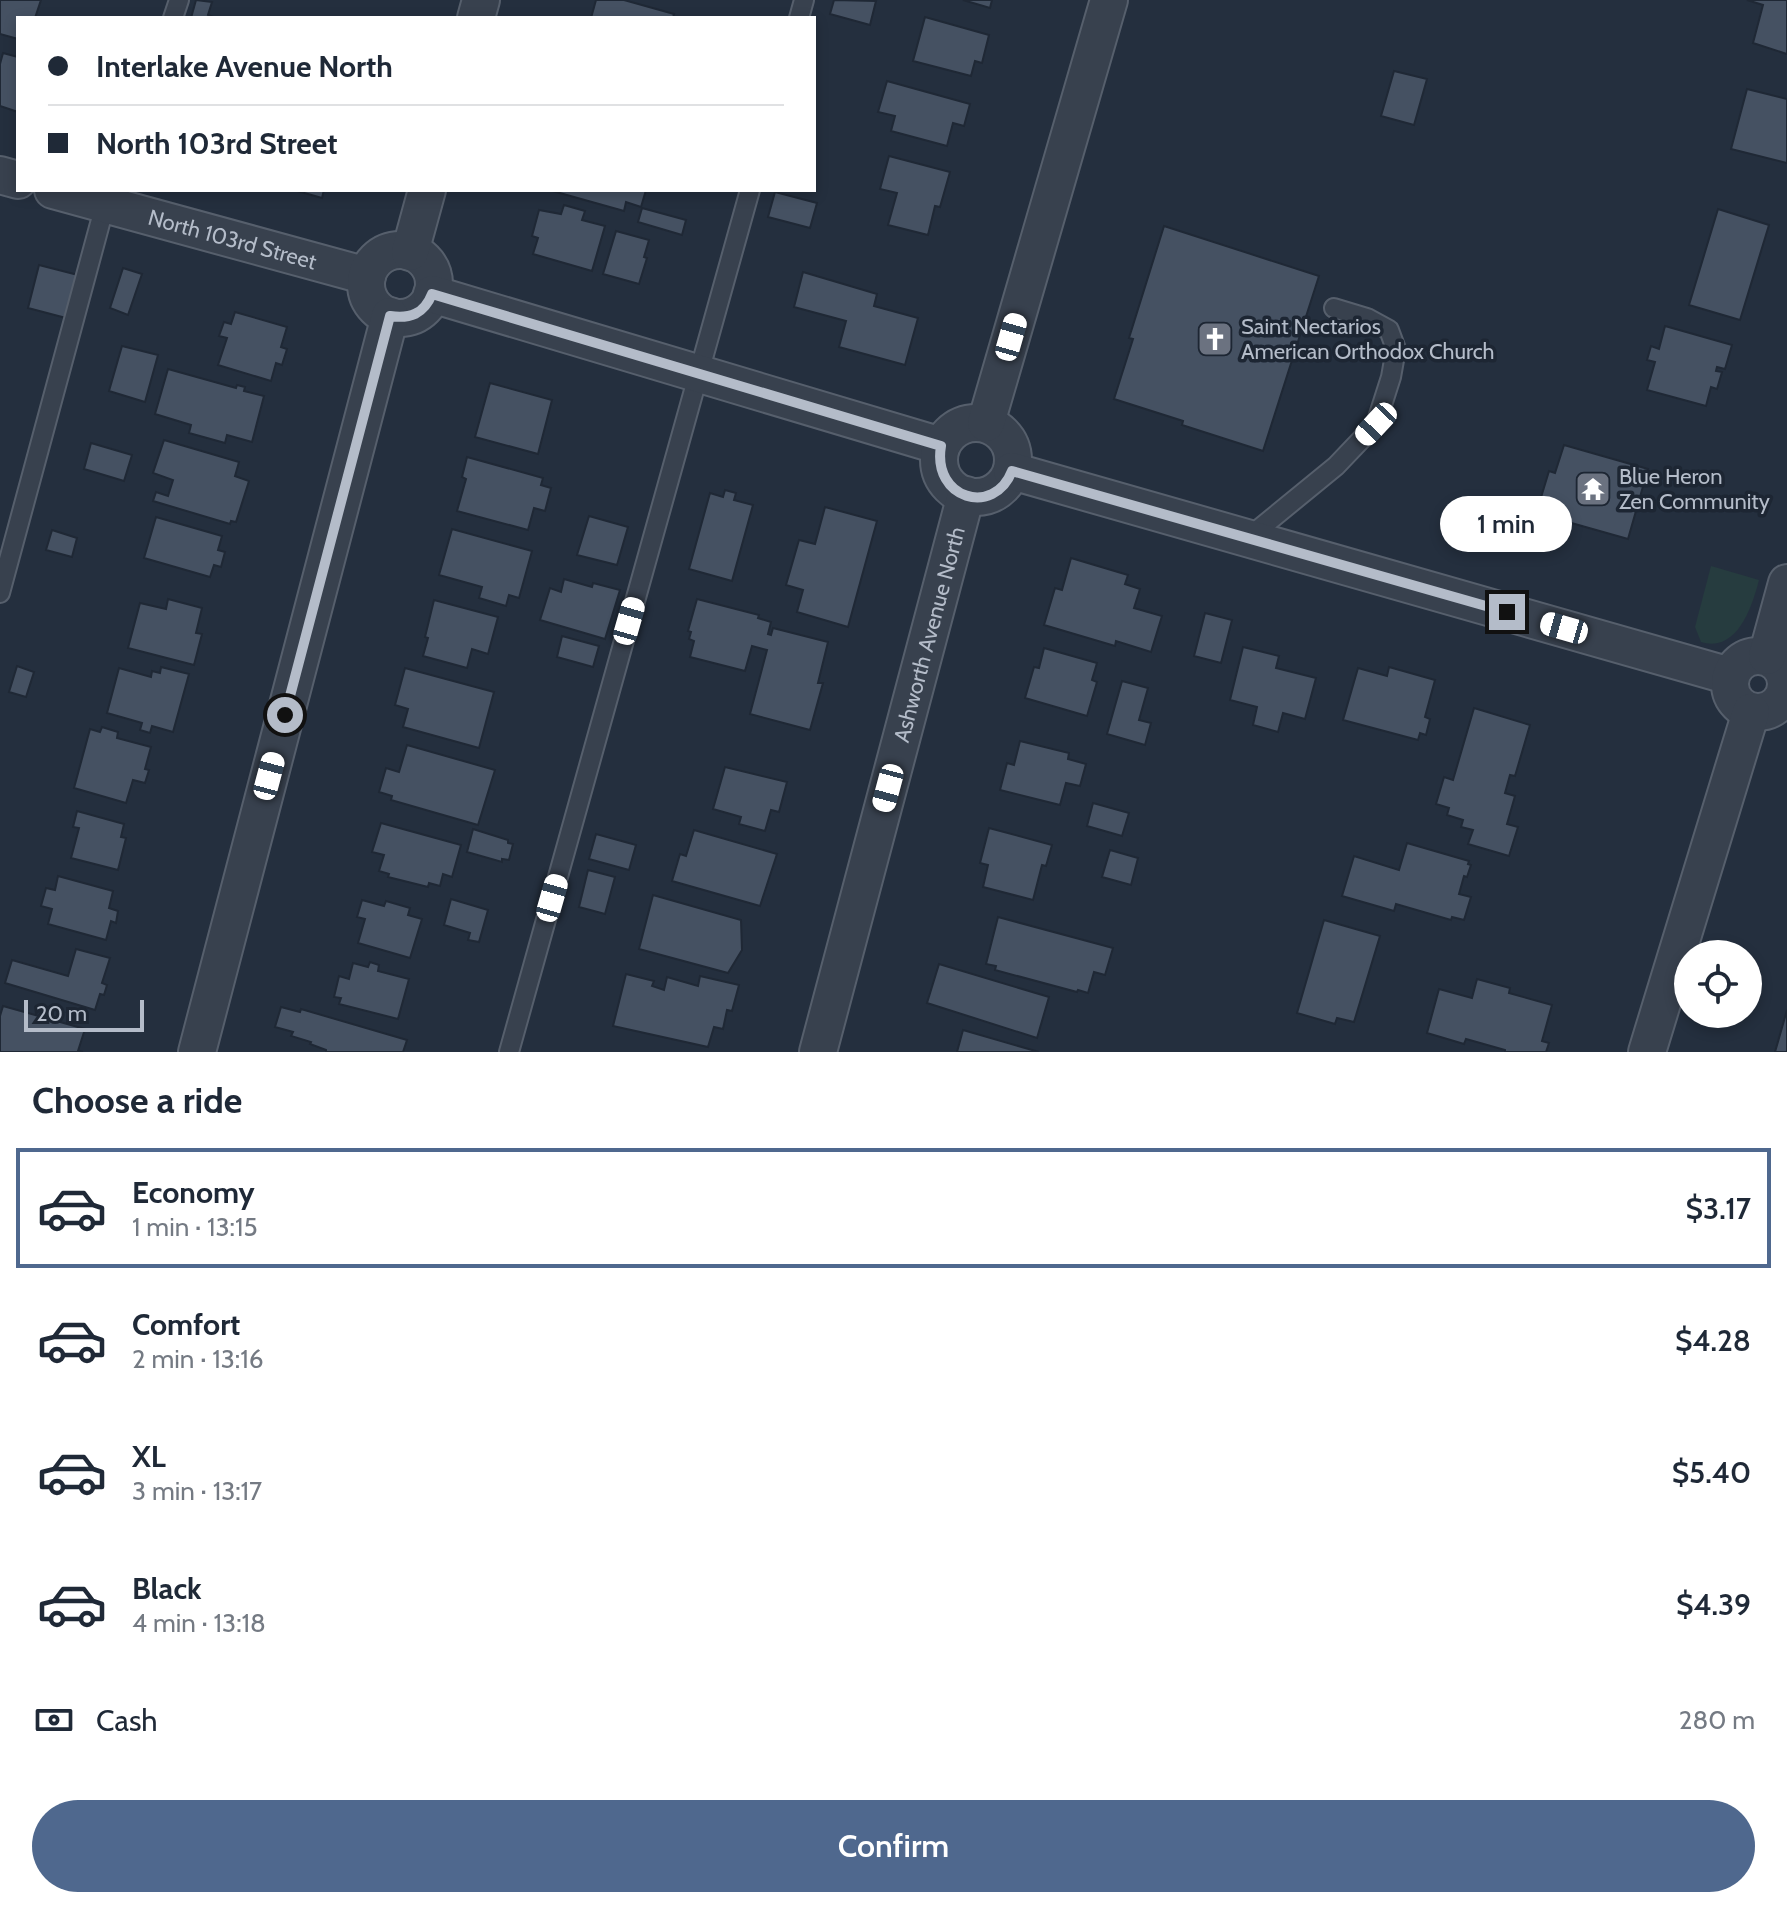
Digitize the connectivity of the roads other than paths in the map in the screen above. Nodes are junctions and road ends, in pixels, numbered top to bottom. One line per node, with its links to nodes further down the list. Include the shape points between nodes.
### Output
1 (1109, 0): 12 (street)
2 (64, 192): 5 (street, North 103rd Street)
3 (426, 192): 6 (street)
4 (749, 192): 11 (lane)
5 (116, 201): 7 (street, North 103rd Street); 18 (lane)
6 (410, 252): 7 (street, via 384,254); 8 (street, via 430,268)
7 (367, 276): 10 (street, via 373,305)
8 (432, 294): 10 (street, via 416,315); 11 (street)
9 (1334, 308): 16 (lane, via 1389,330 1396,349 1376,424 1336,466)
10 (390, 316): 23 (street)
11 (698, 374): 13 (street); 24 (lane)
12 (986, 423): 13 (street, via 958,427); 14 (street, via 1009,441)
13 (941, 446): 15 (street, via 941,472 947,483)
14 (1012, 471): 15 (street, via 994,493); 16 (street)
15 (966, 495): 25 (street, Ashworth Avenue North)
16 (1248, 538): 20 (street)
17 (1787, 583): 19 (street)
18 (0, 593)
19 (1767, 656): 20 (street, via 1738,663); 21 (street, via 1779,664)
20 (1730, 676): 22 (street, via 1737,704)
21 (1787, 692): 22 (street, via 1778,705)
22 (1751, 712): 26 (street)
23 (197, 1052)
24 (509, 1052)
25 (818, 1052)
26 (1647, 1052)

